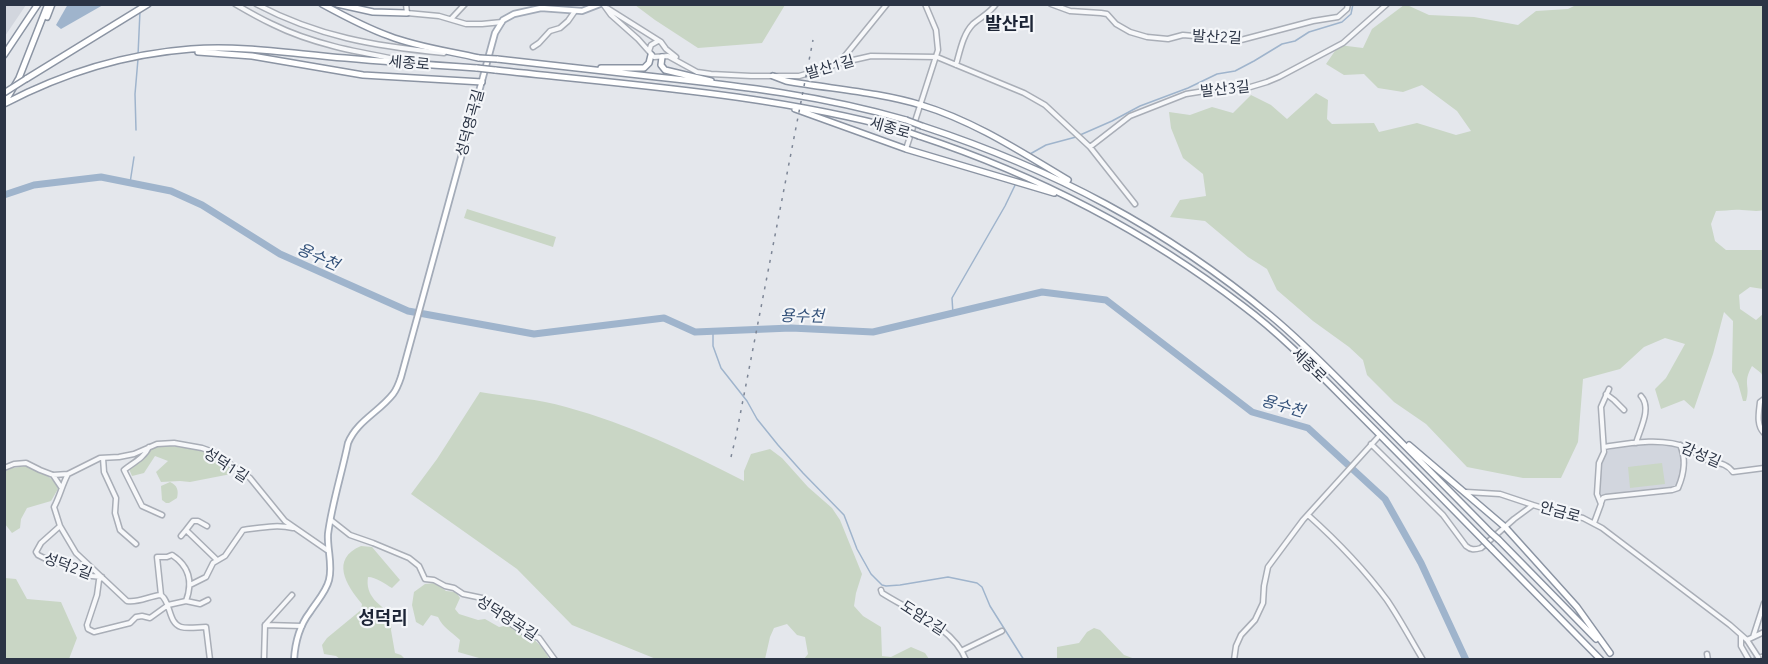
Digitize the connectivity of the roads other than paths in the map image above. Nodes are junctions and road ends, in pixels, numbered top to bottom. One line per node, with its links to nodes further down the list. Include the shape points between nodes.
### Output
1 (36, 4): 29 (highway)
2 (50, 4): 42 (highway, via 19,78)
3 (148, 4): 41 (highway, bridge)
4 (235, 4): 36 (street, via 272,25 328,45)
5 (256, 4): 30 (street, via 332,36)
6 (322, 4): 30 (highway, 세종로, via 389,37)
7 (337, 4): 21 (highway, via 373,12)
8 (406, 4): 21 (street)
9 (465, 4): 22 (street)
10 (887, 4): 33 (street)
11 (925, 4): 32 (street, via 936,30)
12 (996, 4): 20 (street)
13 (1051, 4): 14 (street, 발산2길, via 1070,11 1107,14 1117,25 1147,37 1168,39 1183,35 1241,40 1338,17)
14 (1348, 4)
15 (1387, 4): 45 (street, 발산3길, via 1343,43 1279,77 1248,88 1186,94 1130,116)
16 (602, 5): 19 (main road); 24 (street); 28 (street)
17 (986, 5): 20 (street)
18 (549, 6): 19 (main road); 23 (main road, via 514,14)
19 (575, 10): 25 (street, via 560,28 550,31)
20 (989, 12): 34 (street, via 972,25)
21 (407, 13): 22 (street)
22 (450, 19): 23 (street, via 466,24)
23 (502, 22): 39 (main road, 성덕영곡길, via 495,33)
24 (658, 41): 26 (street); 28 (street, via 651,45)
25 (533, 46)
26 (666, 49): 31 (street); 37 (street)
27 (166, 52): 36 (highway, 세종로, via 259,50); 39 (highway, via 230,54 363,75); 42 (highway, 세종로, via 84,69)
28 (650, 53): 31 (street, via 658,58); 35 (highway, via 647,66 639,69)
29 (5, 55)
30 (468, 55): 35 (highway, 세종로, bridge)
31 (663, 56): 37 (street); 40 (highway, via 661,65 665,70)
32 (937, 57): 33 (street, 발산1길, via 871,56); 34 (street, 발산1길); 44 (street)
33 (840, 63): 38 (street, 발산1길, via 799,76)
34 (956, 65): 45 (street, 발산1길, via 1034,98)
35 (561, 66): 40 (highway, 세종로)
36 (450, 67): 43 (highway, 세종로, bridge)
37 (687, 68): 38 (street, 발산1길, via 711,74)
38 (773, 76): 44 (highway)
39 (482, 82): 74 (main road, 성덕영곡길, via 397,388 352,434)
40 (733, 86): 47 (highway, 세종로, bridge, via 864,108)
41 (4, 93)
42 (4, 103)
43 (781, 104): 46 (highway); 48 (highway, 세종로, bridge, via 902,130 1003,167)
44 (920, 105): 46 (street); 47 (highway, via 1014,147)
45 (1090, 147): 49 (street, 발산1길)
46 (906, 149): 48 (highway)
47 (1038, 166): 55 (highway, 세종로, via 1168,241 1247,297 1314,355)
48 (1032, 182): 57 (highway, 세종로, via 1089,206 1161,248 1244,307 1307,362)
49 (1135, 204)
50 (1609, 389): 51 (street)
51 (1606, 394): 54 (street); 62 (street, via 1601,407)
52 (1641, 396): 58 (street, via 1646,409)
53 (1764, 399): 56 (street, via 1758,416)
54 (1624, 410)
55 (1380, 421): 69 (highway); 102 (highway, 세종로, bridge)
56 (1764, 433)
57 (1380, 435): 59 (street); 111 (highway, 세종로, bridge)
58 (1636, 443): 60 (street, 감성길); 62 (street, 감성길)
59 (1371, 444): 73 (street); 78 (street, 안금로, via 1443,515 1466,546 1481,548)
60 (1680, 445): 65 (street, 감성길, via 1733,472); 70 (street, via 1683,469 1678,488 1606,497)
61 (149, 446): 63 (street, 성덕1길, via 134,454); 72 (street, via 124,470 142,506); 79 (street, 성덕1길, via 174,443 213,452 250,478)
62 (1604, 447): 70 (street, via 1597,485)
63 (103, 458): 66 (street, 성덕1길); 82 (street, via 104,472 116,498 120,530)
64 (4, 468): 67 (street, 성덕1길, via 26,463)
65 (1764, 468)
66 (68, 474): 67 (street, 성덕1길); 68 (street, 성덕2길)
67 (53, 475): 68 (street)
68 (61, 488): 76 (street, 성덕2길, via 54,507)
69 (1466, 492): 71 (street, via 1500,494); 78 (highway)
70 (1601, 504): 75 (street)
71 (1533, 505): 75 (street, 안금로); 78 (street, 안금로)
72 (162, 515)
73 (1308, 515): 109 (street, via 1268,567 1263,603 1255,620 1241,635); 110 (street, via 1338,542 1388,601)
74 (331, 520): 83 (main road); 107 (street, 성덕영곡길, via 350,536 409,558 419,566 425,579 482,598 504,619 539,638)
75 (1594, 523): 98 (street, 안금로)
76 (60, 526): 85 (street, 성덕2길, via 76,554); 85 (street, 성덕2길, via 41,543 38,555)
77 (207, 526): 80 (street, via 194,521)
78 (1505, 527): 102 (highway, via 1577,607)
79 (294, 528): 83 (street, 성덕1길); 84 (street, via 273,525 243,530 225,556)
80 (186, 530): 81 (street); 84 (street)
81 (181, 536)
82 (136, 544)
83 (327, 550): 95 (main road, via 330,579)
84 (217, 560): 86 (street, via 206,577)
85 (102, 577): 88 (street, 성덕2길, via 127,601 134,603); 93 (street, via 87,625 94,632 130,623 136,617 150,618)
86 (190, 585): 88 (street, via 187,568 172,555 157,557); 91 (street)
87 (881, 590): 101 (street, 도암2길, via 949,635)
88 (161, 595): 93 (street)
89 (292, 595): 94 (street)
90 (208, 600): 91 (street, via 200,604)
91 (186, 601): 93 (street)
92 (1764, 603): 99 (street)
93 (168, 605): 104 (street, via 180,627 206,627)
94 (265, 625): 95 (street); 105 (street)
95 (302, 626): 106 (main road)
96 (1002, 631): 101 (street)
97 (1764, 632): 99 (street)
98 (1741, 635): 100 (street, 안금로); 113 (street, via 1741,646)
99 (1754, 637): 100 (street)
100 (1747, 640): 103 (street, 안금로)
101 (963, 650): 108 (street)
102 (1610, 653): 112 (highway, 세종로)
103 (1759, 658)
104 (210, 660)
105 (264, 660)
106 (294, 660)
107 (555, 660)
108 (966, 660)
109 (1234, 660)
110 (1423, 660)
111 (1601, 660)
112 (1616, 660)
113 (1749, 660)

